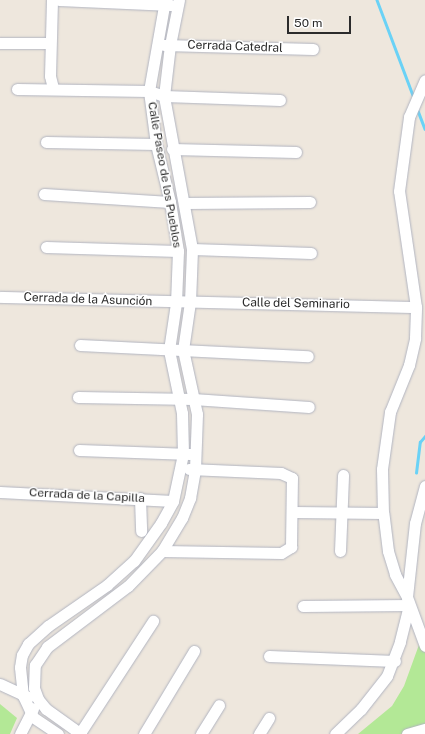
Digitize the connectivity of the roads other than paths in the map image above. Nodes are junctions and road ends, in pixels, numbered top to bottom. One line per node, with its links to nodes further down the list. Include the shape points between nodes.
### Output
1 (52, 0): 6 (street)
2 (59, 0): 3 (street)
3 (164, 2): 4 (street); 7 (street, Calle Paseo de los Pueblos)
4 (178, 3): 8 (street, Calle Paseo de los Pueblos)
5 (0, 43): 6 (street)
6 (50, 43): 11 (street, via 50,76)
7 (158, 45): 8 (street, Cerrada Catedral); 13 (street, Calle Paseo de los Pueblos)
8 (170, 45): 9 (street, Cerrada Catedral); 14 (street, Calle Paseo de los Pueblos)
9 (313, 49)
10 (425, 80): 31 (street, via 409,117 399,191)
11 (53, 88): 12 (street); 13 (street)
12 (17, 89)
13 (149, 91): 14 (street); 17 (street, Calle Paseo de los Pueblos)
14 (164, 96): 15 (street); 18 (street, Calle Paseo de los Pueblos)
15 (280, 100)
16 (46, 142): 17 (street)
17 (156, 144): 21 (street, Calle Paseo de los Pueblos)
18 (172, 149): 19 (street); 23 (street, Calle Paseo de los Pueblos)
19 (296, 152)
20 (44, 194): 21 (street)
21 (170, 202): 26 (street, Calle Paseo de los Pueblos)
22 (310, 202): 23 (street)
23 (185, 203): 25 (street, Calle Paseo de los Pueblos)
24 (46, 247): 26 (street)
25 (192, 249): 27 (street); 29 (street, Calle Paseo de los Pueblos)
26 (178, 251): 30 (street, Calle Paseo de los Pueblos)
27 (311, 253)
28 (0, 297): 30 (street, Cerrada de la Asunción)
29 (190, 302): 30 (street, Calle del Seminario); 31 (street, Calle del Seminario); 34 (street, Calle Paseo de los Pueblos)
30 (176, 303): 33 (street, Calle Paseo de los Pueblos)
31 (416, 307): 52 (street, via 416,338 390,412 384,440)
32 (80, 345): 33 (street)
33 (169, 350): 34 (street); 38 (street, Calle Paseo de los Pueblos)
34 (183, 350): 35 (street); 37 (street, Calle Paseo de los Pueblos)
35 (308, 356)
36 (78, 397): 38 (street)
37 (193, 399): 38 (street); 39 (street); 42 (street, Calle Paseo de los Pueblos, via 197,414)
38 (179, 400): 41 (street, Calle Paseo de los Pueblos, via 184,434)
39 (309, 407)
40 (78, 450): 41 (street)
41 (183, 454): 42 (street); 43 (street, Calle Paseo de los Pueblos)
42 (196, 454): 44 (street, Calle Paseo de los Pueblos)
43 (180, 469): 44 (street); 49 (street, Calle Paseo de los Pueblos)
44 (195, 469): 50 (street, via 286,475 292,478 294,485); 54 (street, Calle Paseo de los Pueblos, via 190,498 182,518)
45 (343, 475): 51 (street)
46 (425, 486): 56 (street, via 415,523)
47 (0, 492): 48 (street, Cerrada de la Capilla)
48 (140, 498): 49 (street, Cerrada de la Capilla); 53 (street)
49 (173, 501): 64 (street, Calle Paseo de los Pueblos, via 147,544 123,572 48,626 28,644 20,667)
50 (293, 512): 51 (street); 54 (street, via 291,547 281,553)
51 (342, 513): 52 (street); 55 (street)
52 (383, 513): 56 (street, via 388,551 395,574)
53 (141, 531)
54 (162, 551): 65 (street, Calle Paseo de los Pueblos, via 128,586 60,635 39,656 33,677)
55 (340, 551)
56 (408, 601): 57 (street); 59 (street); 62 (street)
57 (303, 606)
58 (153, 621): 72 (street)
59 (425, 646)
60 (194, 651): 73 (street)
61 (269, 656): 62 (street)
62 (394, 661): 76 (street, via 378,690)
63 (0, 684): 64 (street)
64 (23, 696): 65 (street); 67 (street, Calle Paseo de los Pueblos)
65 (38, 699): 67 (street); 72 (street, via 46,709)
66 (219, 705): 74 (street)
67 (31, 712): 70 (street); 71 (street, via 33,717)
68 (269, 718): 75 (street)
69 (425, 729): 77 (street)
70 (20, 734)
71 (58, 734)
72 (81, 734)
73 (144, 734)
74 (201, 734)
75 (259, 734)
76 (335, 734)
77 (407, 734)

